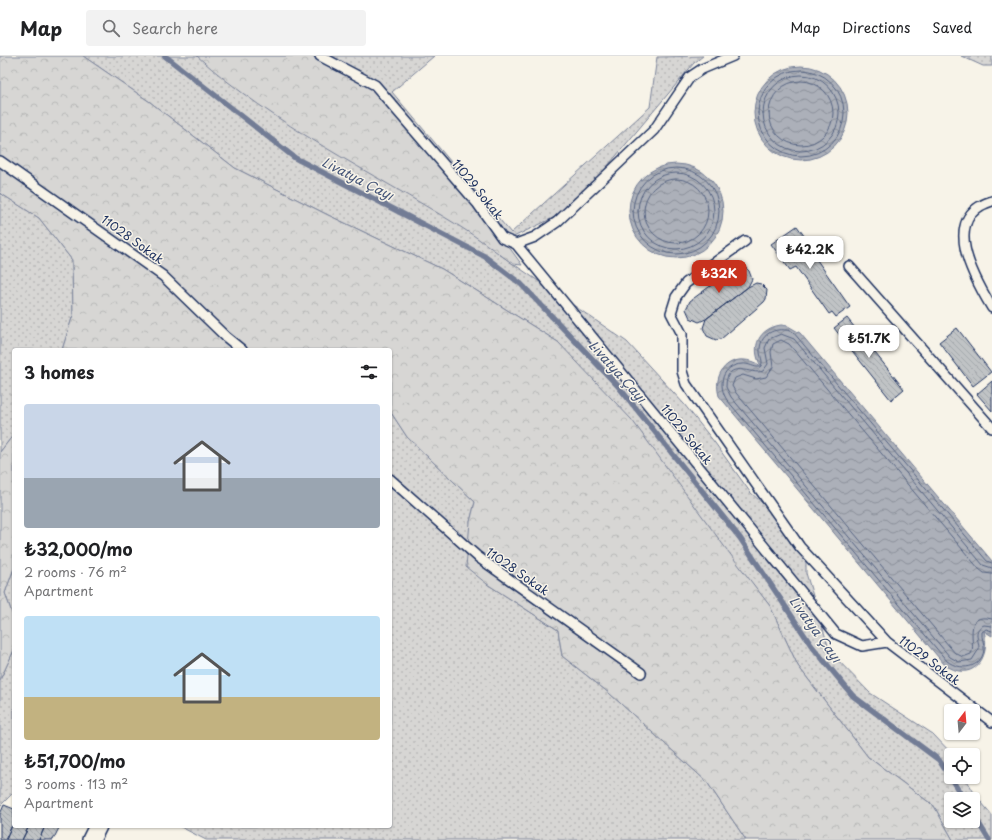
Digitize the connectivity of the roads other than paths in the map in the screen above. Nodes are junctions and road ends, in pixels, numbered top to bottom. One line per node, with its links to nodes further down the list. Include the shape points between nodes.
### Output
1 (320, 56): 6 (lane, 11029 Sokak, via 375,85 477,203 502,238)
2 (733, 56): 6 (lane, via 690,77 654,130 557,222 535,237)
3 (0, 161): 9 (lane, 11028 Sokak, via 163,276)
4 (992, 201): 8 (lane, via 970,214 965,226 964,242 975,278)
5 (745, 241): 12 (lane, via 686,283 676,297 671,313 682,334 682,371 686,384 800,548)
6 (516, 244): 12 (lane, 11029 Sokak, via 836,634 862,646)
7 (849, 266): 10 (lane)
8 (992, 308)
9 (240, 348)
10 (992, 428)
11 (392, 481): 13 (lane, 11028 Sokak, via 478,557)
12 (887, 642): 14 (lane, 11029 Sokak)
13 (641, 673)
14 (992, 722)
15 (97, 828): 16 (street)
16 (91, 840)

